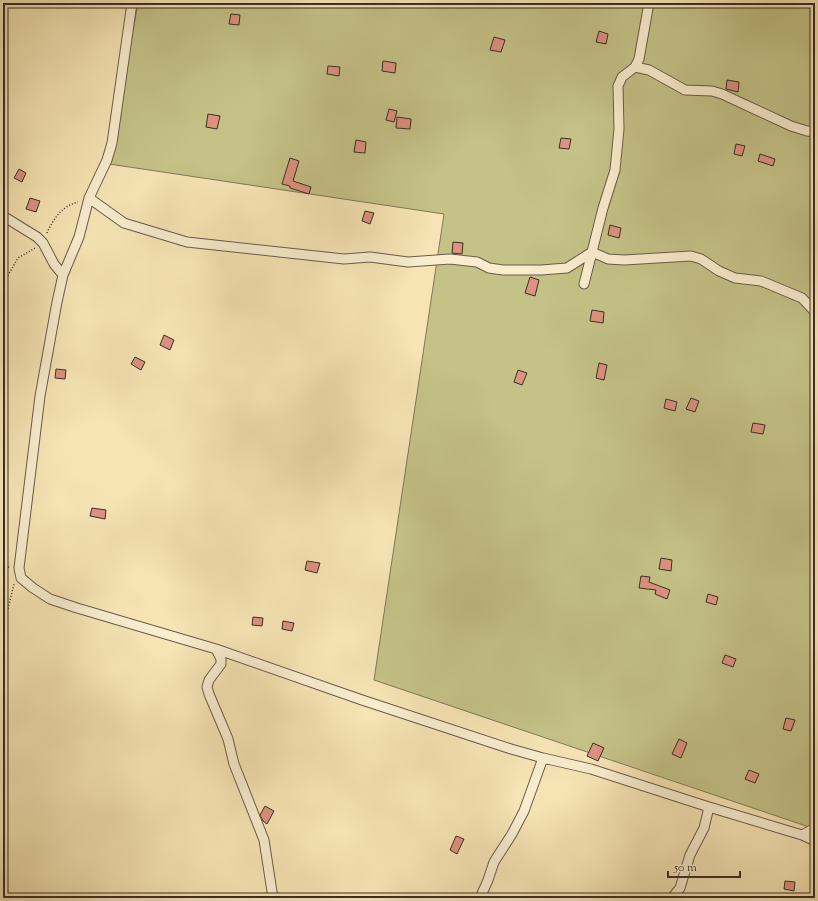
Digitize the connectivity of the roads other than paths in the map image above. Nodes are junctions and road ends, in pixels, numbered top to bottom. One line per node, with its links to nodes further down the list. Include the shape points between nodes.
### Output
1 (132, 3): 5 (street, via 112,143)
2 (649, 3): 3 (street, via 642,50)
3 (635, 67): 4 (street, via 649,70 685,90 722,94 791,126); 7 (street, via 622,77 618,86 619,129 615,170)
4 (815, 132)
5 (89, 198): 7 (street, via 124,223 187,242 344,259 370,257 408,262 450,259 476,262 489,268 504,270 541,270 567,268); 8 (street, via 79,237)
6 (3, 216): 8 (street, via 37,237)
7 (592, 252): 9 (street); 10 (street, via 608,259 624,260 691,256 735,278 761,281 802,298)
8 (63, 275): 11 (street, via 40,396 19,568 21,578 50,599)
9 (584, 284)
10 (815, 312)
11 (216, 648): 12 (street, via 462,734); 17 (street, via 221,664 207,686 264,840)
12 (543, 758): 13 (street, via 591,769); 18 (street, via 524,811 494,862)
13 (710, 807): 15 (street); 19 (street, via 704,828 690,855 680,888)
14 (815, 828): 15 (street)
15 (802, 835): 16 (street)
16 (815, 841)
17 (273, 898)
18 (480, 898)
19 (672, 898)

